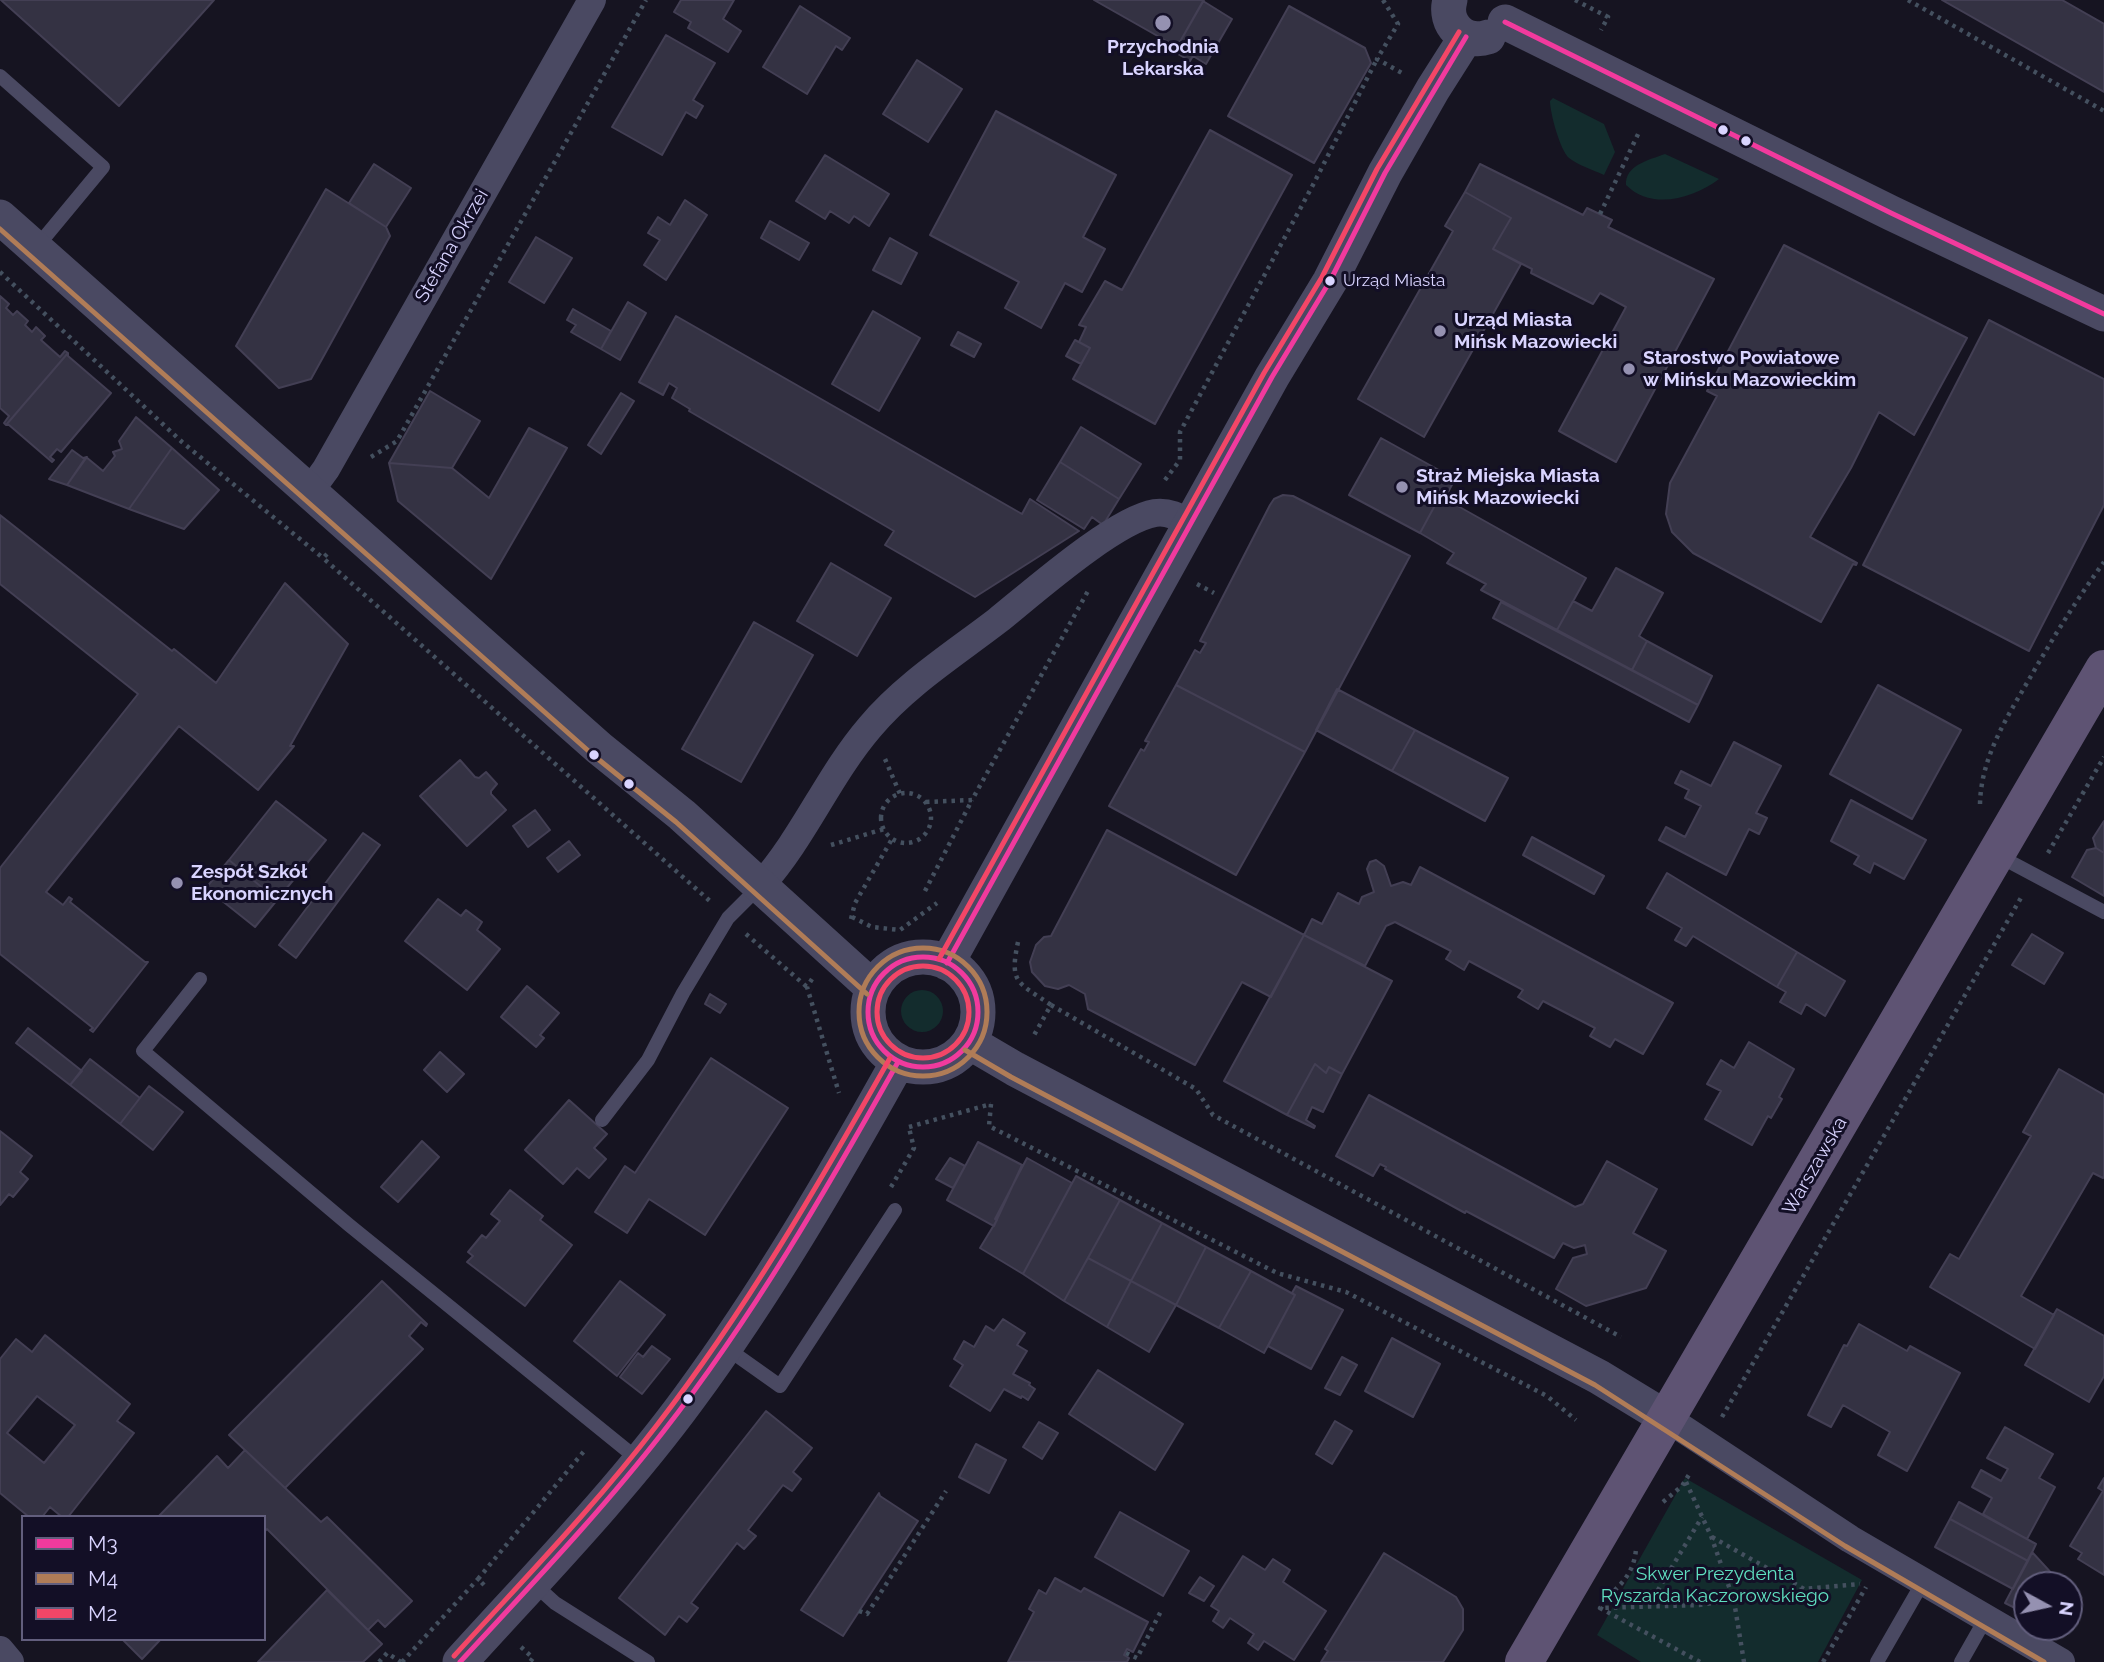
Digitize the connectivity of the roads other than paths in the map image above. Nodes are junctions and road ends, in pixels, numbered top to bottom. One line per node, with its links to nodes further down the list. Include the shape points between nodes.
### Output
1 (592, 0): 9 (street, Stefana Okrzei)
2 (1450, 0): 4 (street, via 1448,16)
3 (1505, 11): 4 (street, via 1500,29 1484,39); 8 (street, via 1891,213)
4 (1466, 37): 10 (street)
5 (0, 76): 7 (lane, via 103,167)
6 (0, 217): 7 (street)
7 (36, 249): 9 (street)
8 (2104, 314)
9 (310, 491): 13 (street, via 599,748 682,815)
10 (1190, 523): 13 (street, via 1155,513 1104,538 916,682 871,725 847,756); 15 (street)
11 (2104, 669): 12 (main road, Warszawska)
12 (1996, 855): 14 (lane); 23 (main road, Warszawska)
13 (773, 872): 17 (street, via 831,951); 20 (lane, via 728,918 648,1060)
14 (2104, 912)
15 (947, 962): 17 (street, via 914,958 897,963); 18 (street, via 972,986 977,1003)
16 (200, 979): 24 (lane, via 143,1051)
17 (873, 988): 19 (street, via 868,1022 879,1045)
18 (969, 1042): 19 (street, via 948,1061 932,1067); 23 (street, via 1599,1377)
19 (898, 1062): 22 (street, via 836,1172)
20 (602, 1120)
21 (895, 1210): 22 (lane, via 780,1386)
22 (725, 1348): 24 (street)
23 (1668, 1419): 25 (street); 32 (main road, Warszawska)
24 (640, 1461): 26 (street)
25 (1923, 1582): 27 (street); 33 (lane)
26 (533, 1583): 30 (street); 31 (lane, via 555,1603)
27 (1986, 1618): 34 (lane); 35 (street)
28 (0, 1650): 29 (street)
29 (10, 1662)
30 (460, 1662)
31 (648, 1662)
32 (1524, 1662)
33 (1877, 1662)
34 (1961, 1662)
35 (2062, 1662)

